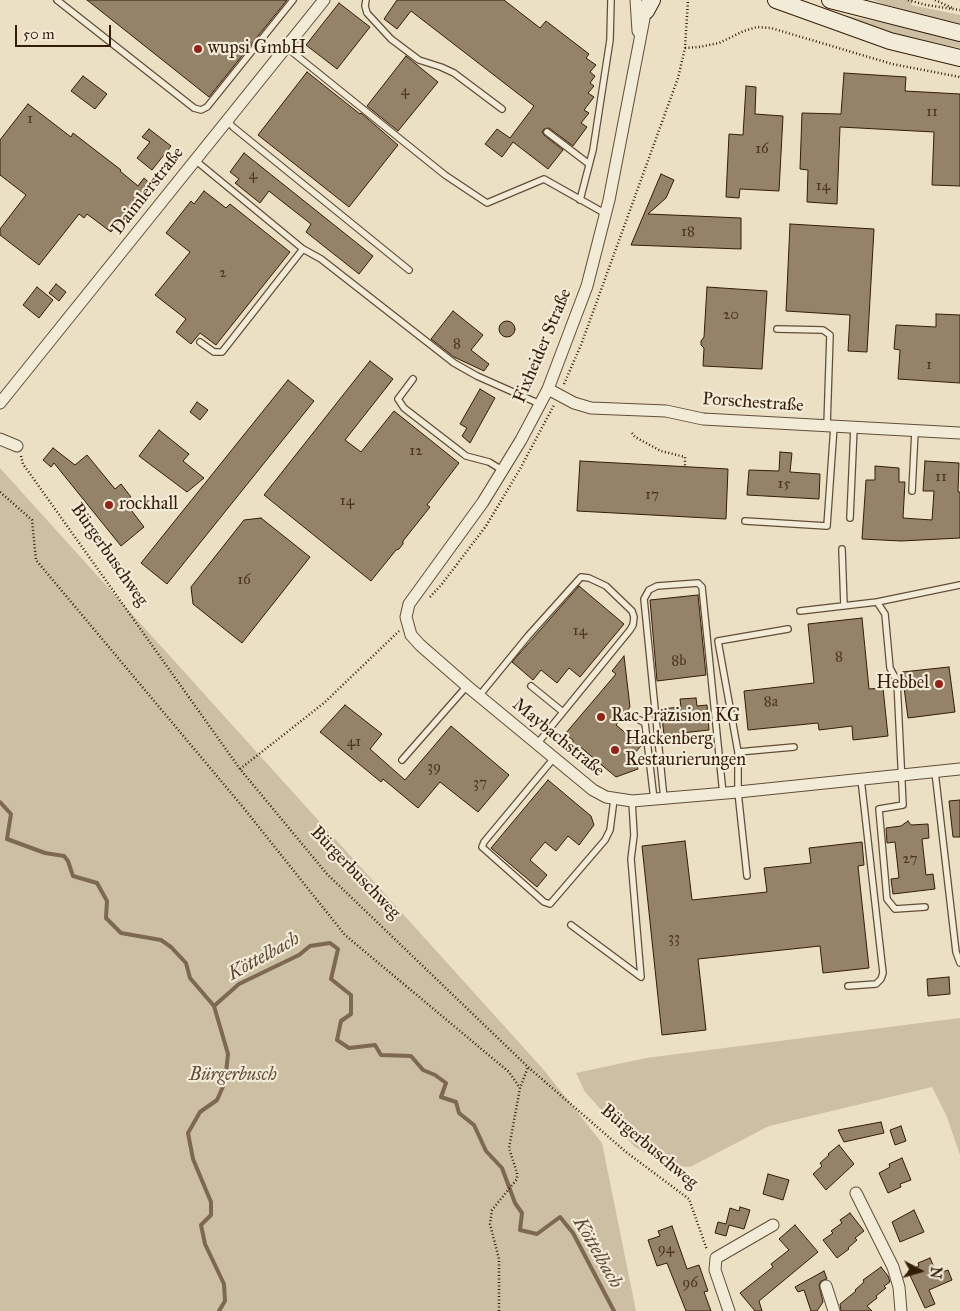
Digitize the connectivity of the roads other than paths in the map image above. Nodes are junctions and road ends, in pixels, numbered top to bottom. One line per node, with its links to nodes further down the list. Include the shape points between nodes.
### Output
1 (57, 0): 2 (lane, via 194,108 201,110 207,107)
2 (293, 0)
3 (324, 0): 10 (street, Daimlerstraße)
4 (366, 0): 12 (lane, via 367,13 391,39 420,60 454,73)
5 (611, 0): 16 (lane, via 610,40)
6 (776, 0): 11 (main road, via 890,41)
7 (830, 0): 9 (main road)
8 (645, 3): 18 (street, Fixheider Straße, via 639,50)
9 (960, 33)
10 (286, 46): 13 (street, Daimlerstraße); 17 (lane, via 445,175 487,203 544,179)
11 (960, 58)
12 (502, 109)
13 (227, 120): 15 (street, Daimlerstraße); 20 (lane)
14 (547, 132): 16 (lane)
15 (195, 160): 19 (lane); 25 (street, Daimlerstraße)
16 (589, 164): 17 (lane)
17 (580, 200): 18 (lane)
18 (606, 214): 24 (street, Fixheider Straße, via 587,286)
19 (303, 249): 22 (lane, via 222,352 214,352); 26 (lane, via 321,259 454,363)
20 (409, 270)
21 (777, 329): 27 (lane, via 823,330 830,336)
22 (200, 342)
23 (413, 379): 33 (lane, via 398,399 404,408 466,456 489,462)
24 (548, 389): 26 (street, Fixheider Straße); 27 (street, Porschestraße, via 591,408 666,411 703,419)
25 (0, 403)
26 (540, 404): 33 (street, Fixheider Straße)
27 (830, 426): 28 (street, Porschestraße); 36 (lane, via 827,526)
28 (854, 427): 29 (street, Porschestraße); 35 (lane)
29 (915, 430): 30 (street, Porschestraße); 34 (lane)
30 (960, 433)
31 (0, 439): 32 (street)
32 (17, 446)
33 (502, 470): 42 (street, Fixheider Straße, via 483,502 408,604)
34 (912, 491)
35 (850, 518)
36 (745, 521)
37 (842, 548): 40 (lane)
38 (960, 585): 39 (lane)
39 (877, 602): 40 (lane); 56 (lane, via 884,614 890,668 897,681)
40 (844, 606): 41 (lane)
41 (800, 611)
42 (407, 623): 44 (street, Maybachstraße, via 420,645)
43 (788, 629): 51 (lane, via 718,640)
44 (467, 686): 46 (street, Maybachstraße); 53 (lane)
45 (531, 686): 47 (lane)
46 (479, 696): 47 (lane, via 573,584 581,577 589,578 606,586 628,606 634,617 633,625); 49 (street, Maybachstraße)
47 (563, 712): 49 (lane)
48 (634, 717): 61 (lane, via 645,723)
49 (537, 744): 52 (street, Maybachstraße)
50 (794, 747): 51 (lane)
51 (738, 752): 58 (lane)
52 (554, 758): 60 (street, Maybachstraße, via 593,790); 60 (lane, via 482,847 544,902 550,904 606,840)
53 (402, 760)
54 (960, 769): 55 (street, Maybachstraße)
55 (935, 772): 56 (street, Maybachstraße); 66 (lane, via 956,952)
56 (901, 775): 57 (street, Maybachstraße); 64 (lane, via 903,805 879,809 887,899 895,909)
57 (861, 780): 58 (street, Maybachstraße); 67 (lane, via 883,973 876,984)
58 (738, 792): 59 (street, Maybachstraße); 63 (lane)
59 (723, 794): 61 (street, Maybachstraße); 61 (lane, via 702,587 698,583 682,584 657,586 644,598)
60 (614, 799): 62 (street, Maybachstraße)
61 (659, 799): 62 (street, Maybachstraße)
62 (632, 801): 65 (lane, via 634,834 631,858 641,977)
63 (747, 876)
64 (925, 907)
65 (571, 925)
66 (960, 963)
67 (848, 986)
68 (856, 1193): 73 (street, via 893,1266 899,1287)
69 (773, 1225): 71 (street, via 718,1255 714,1262)
70 (826, 1286): 72 (street)
71 (729, 1311)
72 (834, 1311)
73 (900, 1311)

